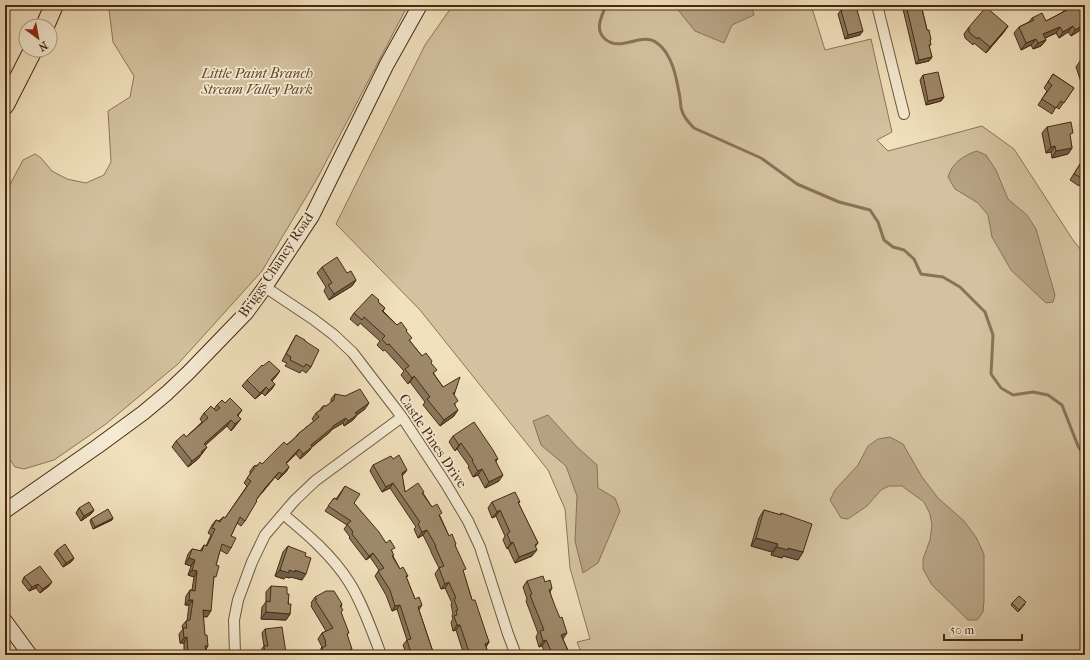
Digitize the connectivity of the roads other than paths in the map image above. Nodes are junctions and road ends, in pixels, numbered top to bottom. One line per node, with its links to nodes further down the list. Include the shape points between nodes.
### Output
1 (54, 5): 4 (highway)
2 (420, 5): 8 (main road, Briggs Chaney Road, via 387,64 312,216)
3 (877, 5): 7 (street)
4 (48, 18)
5 (29, 58): 6 (highway)
6 (5, 105)
7 (904, 114)
8 (265, 287): 9 (street, Castle Pines Drive, via 313,319 353,353); 10 (main road, Briggs Chaney Road, via 246,313 167,393)
9 (402, 417): 11 (street, via 315,481); 16 (street, Castle Pines Drive, via 468,521 482,553)
10 (5, 512)
11 (283, 514): 14 (street, via 265,535 244,580 234,620); 15 (street, via 325,552 349,581)
12 (5, 621): 13 (main road)
13 (30, 655)
14 (235, 655)
15 (381, 655)
16 (516, 655)

